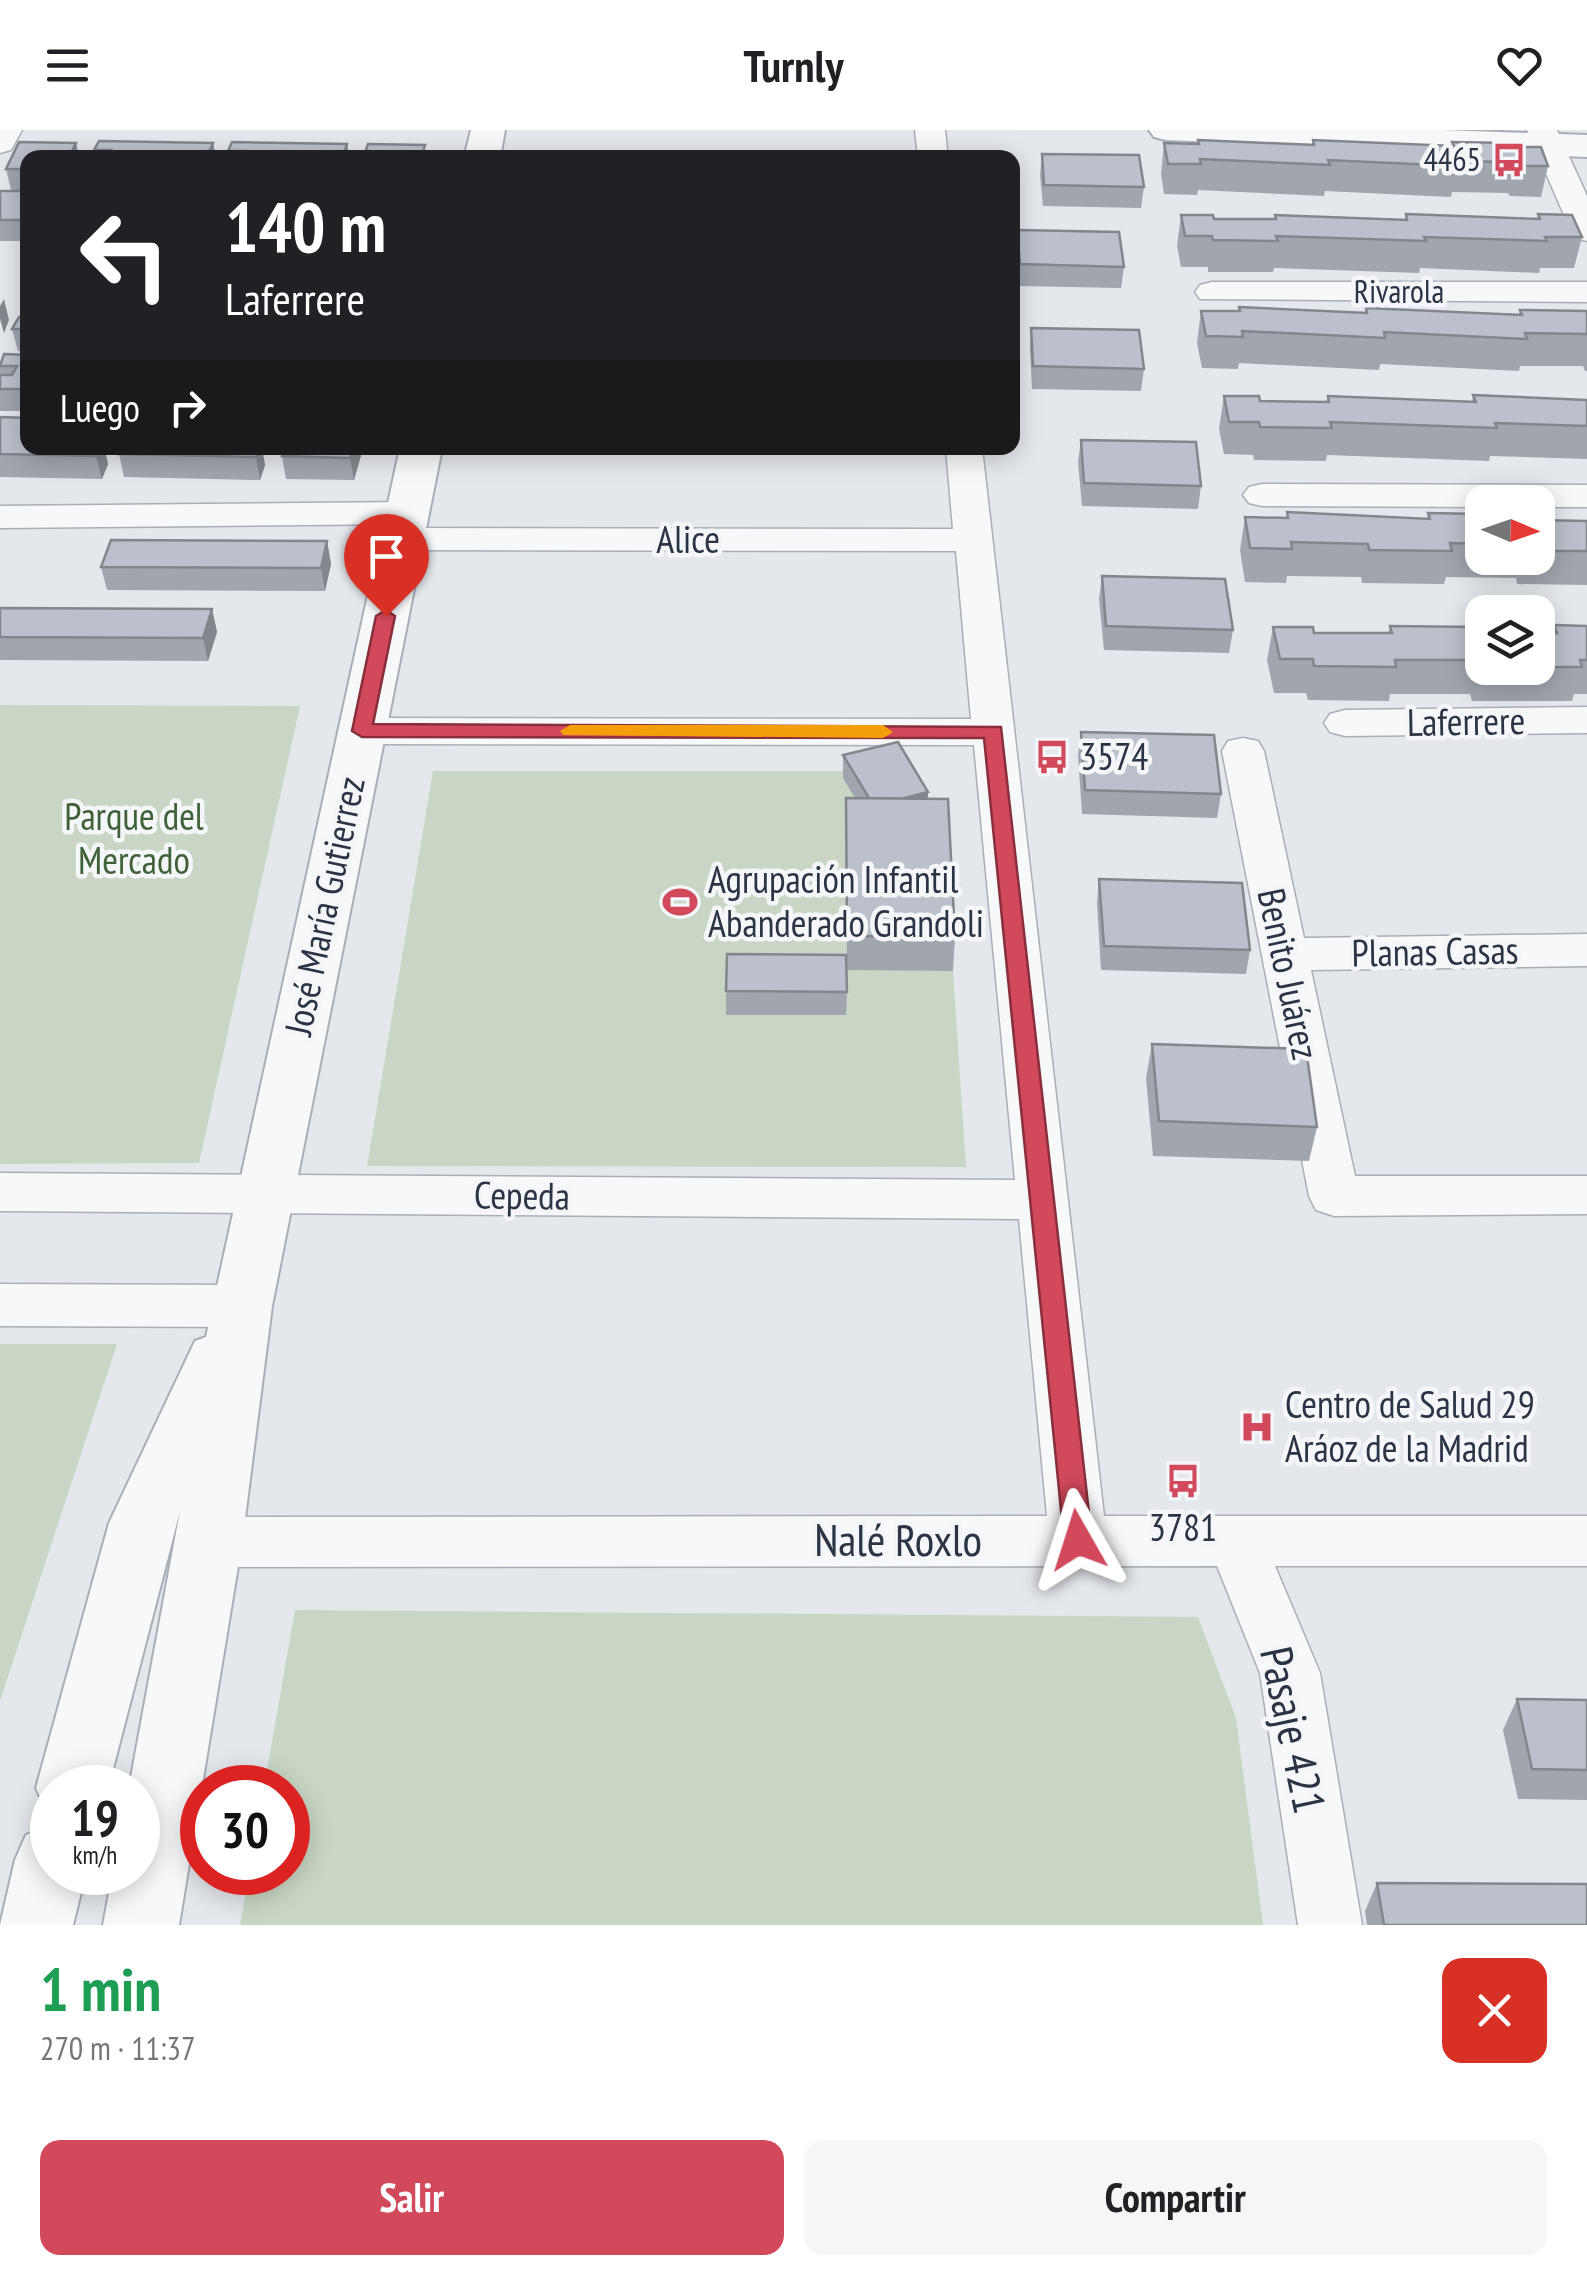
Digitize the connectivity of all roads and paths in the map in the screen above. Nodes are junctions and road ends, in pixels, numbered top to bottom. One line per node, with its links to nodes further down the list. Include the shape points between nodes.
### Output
1 (7, 130): 4 (street)
2 (1166, 130): 3 (street)
3 (1544, 137): 5 (street); 6 (street)
4 (0, 144)
5 (1587, 146)
6 (1587, 231)
7 (1212, 292): 8 (street, Rivarola)
8 (1587, 292)
9 (420, 455): 14 (street, José María Gutierrez)
10 (965, 455): 15 (street)
11 (1262, 494): 12 (street)
12 (1587, 496)
13 (0, 517): 14 (street, Alice)
14 (405, 526): 15 (street, Alice); 18 (street, José María Gutierrez)
15 (974, 540): 19 (street)
16 (1587, 720): 17 (street, Laferrere)
17 (1344, 723)
18 (362, 731): 19 (street); 24 (street, José María Gutierrez)
19 (994, 732): 26 (street)
20 (1242, 751): 22 (street, Benito Juárez)
21 (1587, 950): 22 (street, Planas Casas)
22 (1284, 954): 25 (street, Benito Juárez, via 1334,1196)
23 (0, 1192): 24 (street, Cepeda)
24 (264, 1193): 26 (street, Cepeda); 28 (street, José María Gutierrez)
25 (1587, 1194)
26 (1043, 1200): 29 (street)
27 (0, 1305): 28 (street)
28 (240, 1306): 31 (street, José María Gutierrez); 33 (street, José María Gutierrez, via 142,1523)
29 (1078, 1540): 30 (street, Nalé Roxlo); 31 (street, Nalé Roxlo)
30 (1236, 1540): 32 (street, Nalé Roxlo); 37 (street, Pasaje 421, via 1290,1672)
31 (208, 1542): 36 (street, José María Gutierrez)
32 (1587, 1542)
33 (78, 1765)
34 (43, 1895): 35 (street)
35 (35, 1925)
36 (141, 1925)
37 (1330, 1925)

